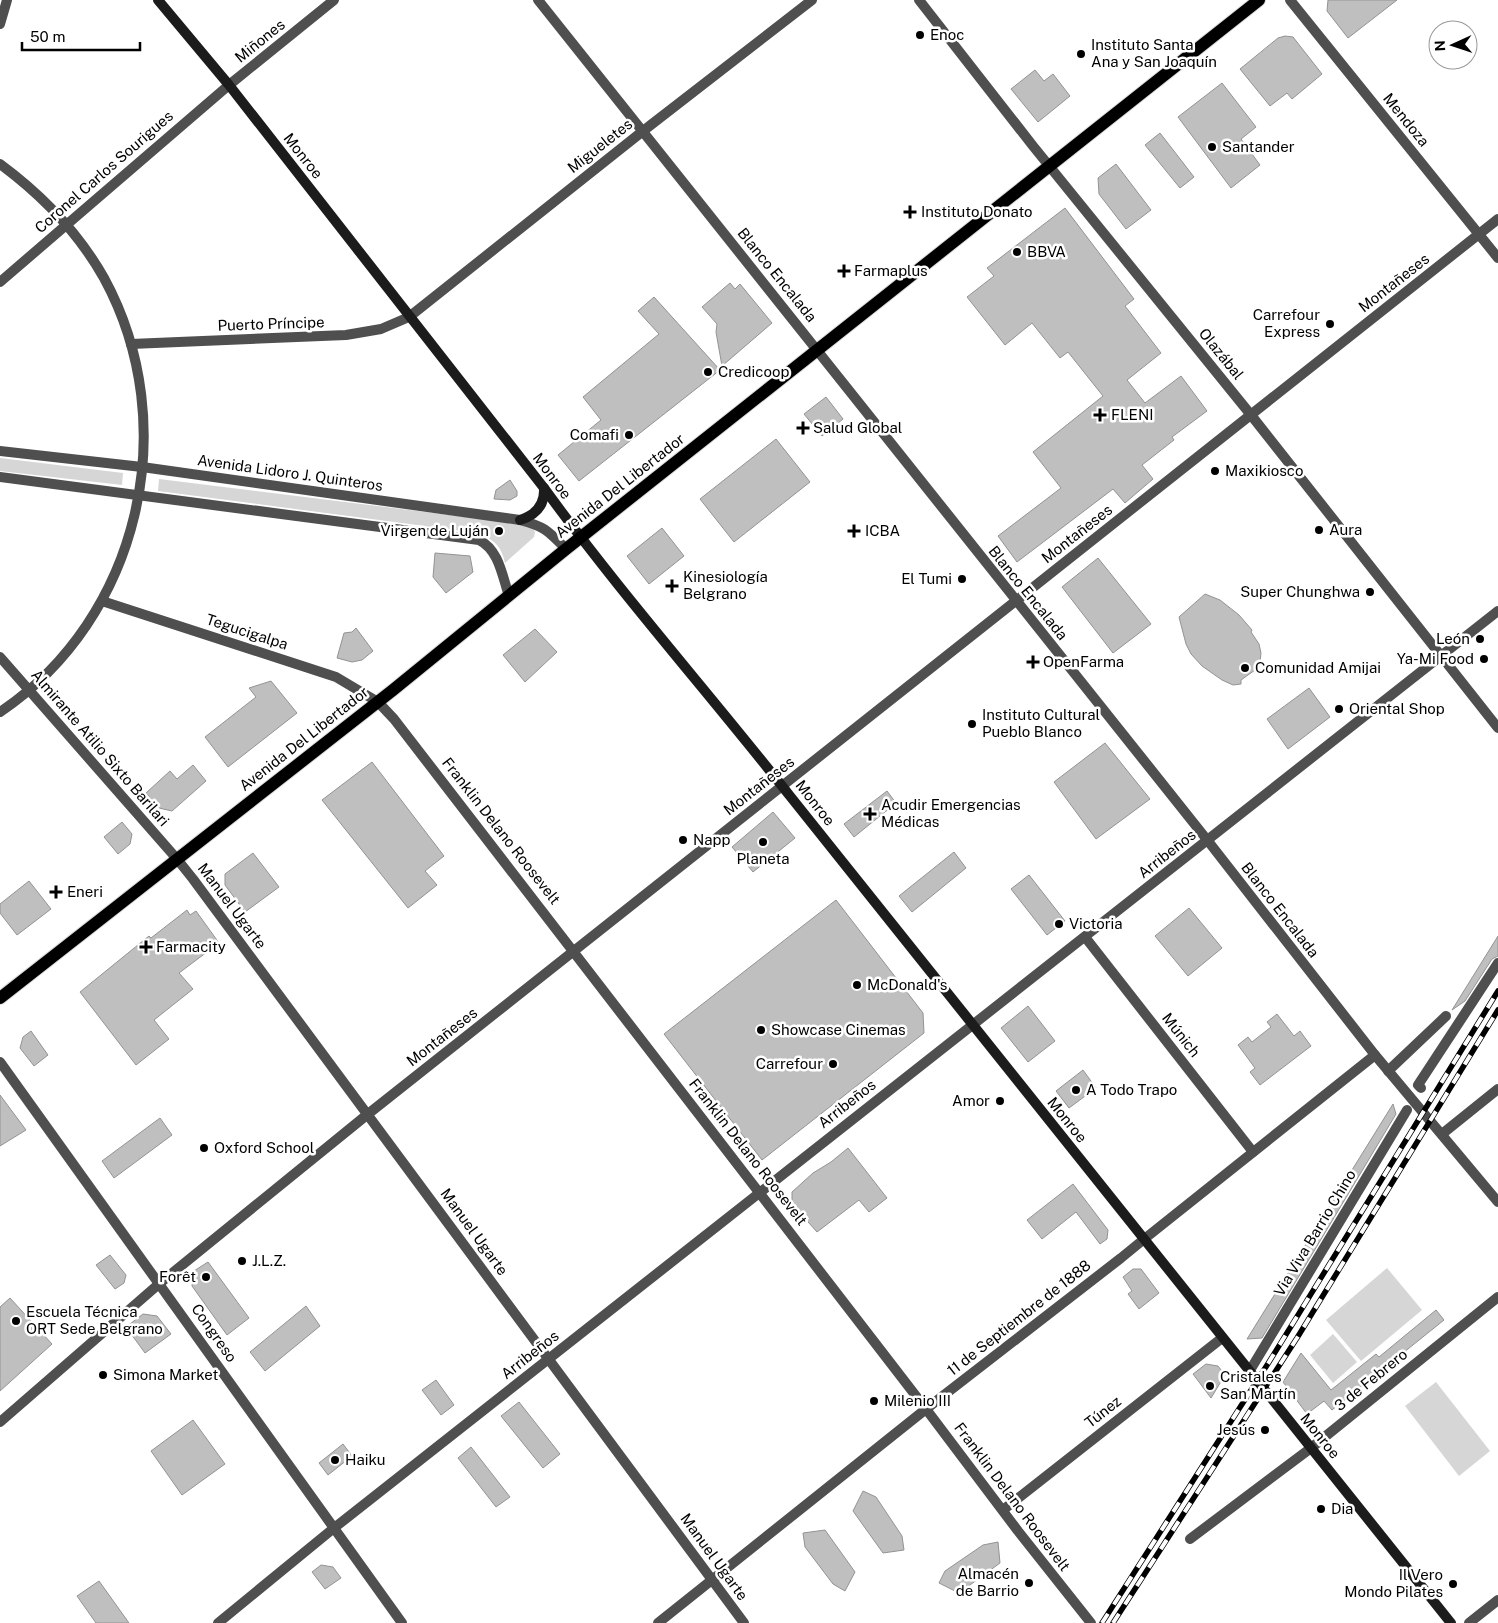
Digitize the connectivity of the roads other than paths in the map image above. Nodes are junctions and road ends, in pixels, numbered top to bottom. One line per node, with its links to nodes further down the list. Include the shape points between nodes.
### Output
1 (6, 0): 9 (street)
2 (158, 0): 10 (main road, Monroe)
3 (334, 0): 10 (street, Miñones)
4 (538, 0): 11 (street, Blanco Encalada)
5 (812, 0): 11 (street, Migueletes)
6 (919, 0): 13 (street, Olazábal)
7 (1259, 0): 13 (main road, Avenida Del Libertador)
8 (1290, 0): 16 (street, Mendoza)
9 (0, 24)
10 (229, 85): 15 (street, Coronel Carlos Sourigues); 19 (main road, Monroe)
11 (643, 131): 19 (street, Migueletes); 21 (street, Blanco Encalada)
12 (0, 164): 15 (street, via 28,185)
13 (1050, 166): 21 (main road, Avenida Del Libertador); 22 (street, Olazábal)
14 (1498, 219): 16 (street, Montañeses)
15 (67, 224): 18 (street, Coronel Carlos Sourigues); 20 (street, via 104,278)
16 (1478, 235): 17 (street, Mendoza); 22 (street, Montañeses)
17 (1498, 258)
18 (0, 282)
19 (409, 317): 20 (street, Puerto Príncipe, via 381,329 346,335); 26 (main road, Monroe)
20 (131, 344): 24 (street, via 141,390)
21 (817, 351): 29 (main road, Avenida Del Libertador); 33 (street, Blanco Encalada)
22 (1251, 415): 33 (street, Montañeses); 36 (street, Olazábal)
23 (0, 451): 24 (street, Avenida Lidoro J. Quinteros)
24 (142, 467): 27 (street); 28 (street, Avenida Lidoro J. Quinteros)
25 (0, 477): 27 (street)
26 (544, 488): 28 (main road, via 538,511); 29 (main road, Monroe)
27 (139, 494): 31 (street, via 479,540 494,552); 32 (street, via 121,561)
28 (520, 520): 30 (street, Avenida Lidoro J. Quinteros, via 540,525)
29 (580, 538): 30 (main road, Avenida Del Libertador); 41 (main road, Monroe)
30 (566, 549): 31 (main road, Avenida Del Libertador)
31 (509, 596): 38 (main road, Avenida Del Libertador)
32 (102, 601): 37 (street, via 72,645); 38 (street, Tegucigalpa, via 336,677)
33 (1016, 601): 41 (street, Montañeses); 42 (street, Blanco Encalada)
34 (1498, 611): 36 (street, Arribeños)
35 (0, 657): 37 (street, Almirante Atilio Sixto Barilari)
36 (1441, 657): 40 (street, Olazábal); 42 (street, Arribeños)
37 (30, 689): 39 (street); 43 (street, Almirante Atilio Sixto Barilari)
38 (378, 702): 43 (main road, Avenida Del Libertador); 45 (street, Franklin Delano Roosevelt, via 394,718)
39 (0, 712)
40 (1498, 728)
41 (782, 786): 45 (street, Montañeses); 49 (main road, Monroe)
42 (1208, 841): 44 (street, Arribeños); 50 (street, Blanco Encalada)
43 (178, 859): 47 (main road, Avenida Del Libertador); 56 (street, Manuel Ugarte)
44 (1085, 937): 49 (street, Arribeños); 58 (street, Múnich)
45 (575, 951): 56 (street, Montañeses); 59 (street, Franklin Delano Roosevelt)
46 (1498, 963): 53 (street, via 1418,1085)
47 (0, 998)
48 (1446, 1016): 52 (street)
49 (971, 1025): 59 (street, Arribeños); 61 (main road, Monroe)
50 (1375, 1055): 52 (street, Blanco Encalada); 58 (street, 11 de Septiembre de 1888)
51 (0, 1062): 62 (street, Congreso)
52 (1388, 1071): 57 (street, Blanco Encalada)
53 (1420, 1088)
54 (1498, 1090): 57 (street)
55 (1407, 1110): 66 (street, Via Viva Barrio Chino)
56 (368, 1114): 62 (street, Montañeses); 65 (street, Manuel Ugarte)
57 (1442, 1134): 60 (street, Blanco Encalada)
58 (1253, 1152): 61 (street, 11 de Septiembre de 1888)
59 (760, 1192): 65 (street, Arribeños); 67 (street, Franklin Delano Roosevelt)
60 (1498, 1202)
61 (1143, 1240): 64 (main road, Monroe); 67 (street, 11 de Septiembre de 1888)
62 (160, 1283): 68 (street, Montañeses); 71 (street, Congreso)
63 (1498, 1297): 69 (street, 3 de Febrero)
64 (1222, 1338): 66 (main road, Monroe); 70 (street, Túnez)
65 (549, 1360): 71 (street, Arribeños); 73 (street, Manuel Ugarte)
66 (1249, 1372): 69 (main road, Monroe)
67 (926, 1409): 70 (street, Franklin Delano Roosevelt); 73 (street, 11 de Septiembre de 1888)
68 (0, 1422)
69 (1310, 1448): 72 (street, 3 de Febrero); 80 (main road, Monroe)
70 (1003, 1510): 75 (street, Franklin Delano Roosevelt)
71 (334, 1528): 76 (street, Arribeños); 77 (street, Congreso)
72 (1190, 1539)
73 (712, 1580): 78 (street, 11 de Septiembre de 1888); 79 (street, Manuel Ugarte)
74 (1498, 1600): 81 (street)
75 (1086, 1621)
76 (218, 1623)
77 (402, 1623)
78 (658, 1623)
79 (744, 1623)
80 (1451, 1623)
81 (1469, 1623)

